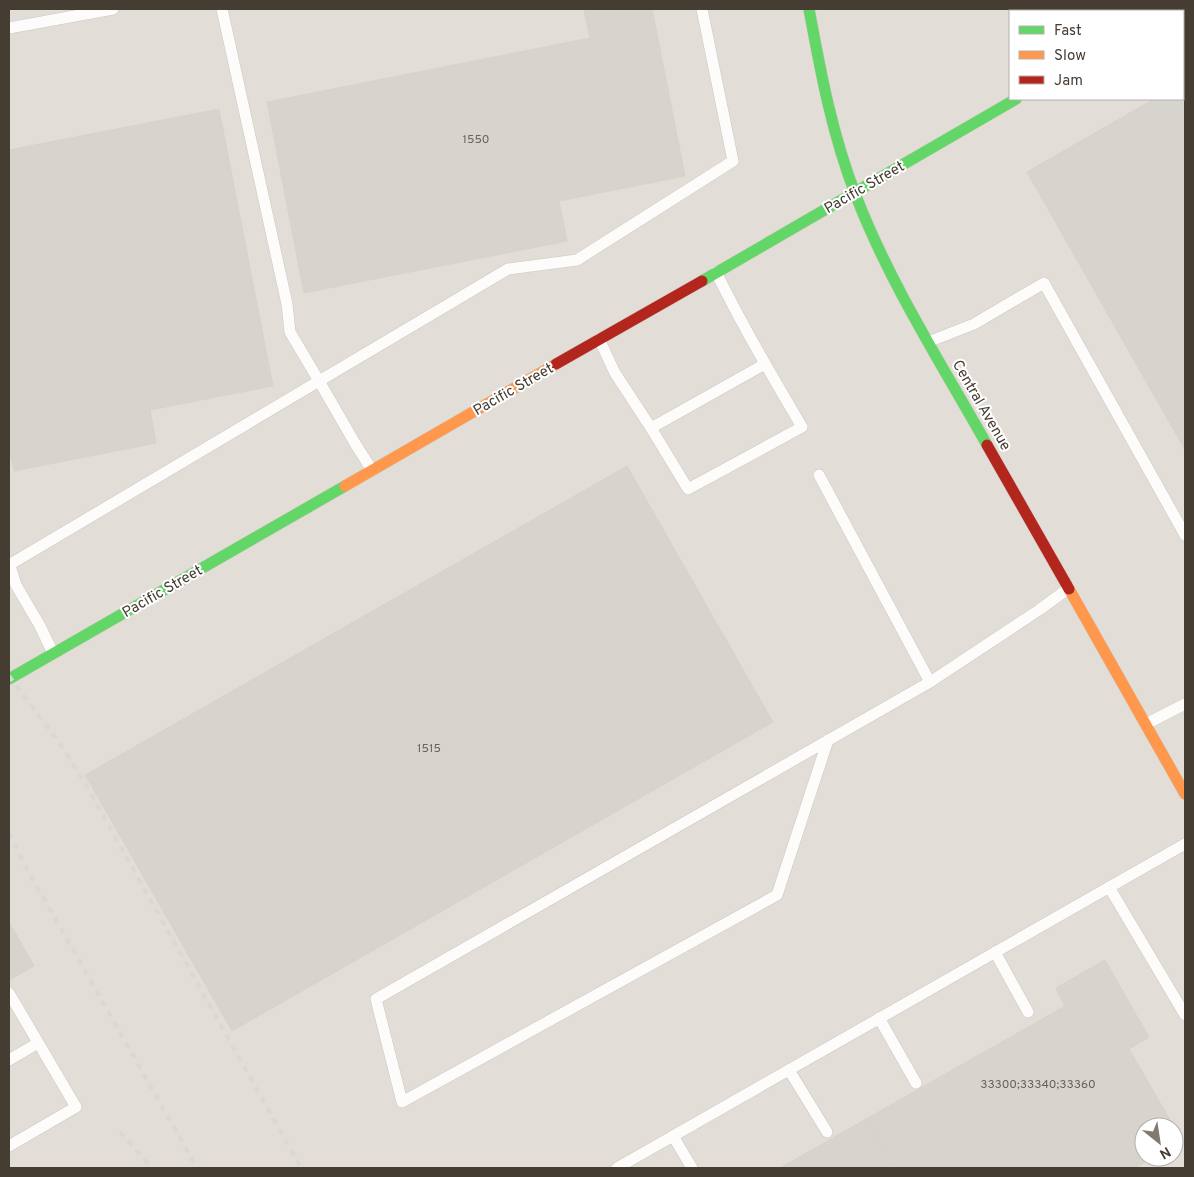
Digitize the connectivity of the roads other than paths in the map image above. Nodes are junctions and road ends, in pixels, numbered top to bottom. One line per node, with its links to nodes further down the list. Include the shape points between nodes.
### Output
1 (114, 9): 5 (lane)
2 (222, 9): 12 (lane, via 290,332)
3 (702, 9): 12 (lane, via 733,161 576,260 508,269)
4 (809, 9): 7 (street, Central Avenue, via 827,105)
5 (9, 28)
6 (1014, 100): 7 (street, Pacific Street)
7 (854, 193): 8 (street, Pacific Street); 10 (street, Central Avenue, via 881,257)
8 (716, 272): 9 (street, Pacific Street); 11 (lane)
9 (599, 339): 13 (lane, via 615,372); 14 (street, Pacific Street)
10 (928, 342): 16 (lane, via 974,324 1044,283); 18 (street, Central Avenue)
11 (765, 364): 13 (lane); 13 (lane, via 802,427 688,489)
12 (319, 381): 14 (lane); 17 (lane)
13 (651, 428)
14 (372, 470): 19 (street, Pacific Street)
15 (819, 475): 21 (lane)
16 (1185, 535)
17 (9, 564): 19 (lane, via 16,585)
18 (1069, 588): 21 (lane); 23 (street, Central Avenue)
19 (54, 653): 20 (street, Pacific Street)
20 (9, 678)
21 (930, 682): 24 (lane)
22 (1185, 704): 23 (lane)
23 (1146, 724): 25 (street, Central Avenue)
24 (828, 740): 24 (lane, via 376,999 402,1102 776,895)
25 (1185, 794)
26 (1185, 844): 27 (lane)
27 (1109, 887): 28 (lane); 31 (lane)
28 (995, 952): 30 (lane); 32 (lane)
29 (9, 993): 33 (lane)
30 (1028, 1012)
31 (1185, 1015)
32 (879, 1018): 35 (lane); 36 (lane)
33 (38, 1043): 34 (lane); 39 (lane, via 76,1107)
34 (9, 1060)
35 (788, 1070): 37 (lane); 38 (lane)
36 (916, 1083)
37 (828, 1132)
38 (673, 1136): 40 (lane); 41 (lane)
39 (9, 1146)
40 (617, 1168)
41 (692, 1168)

